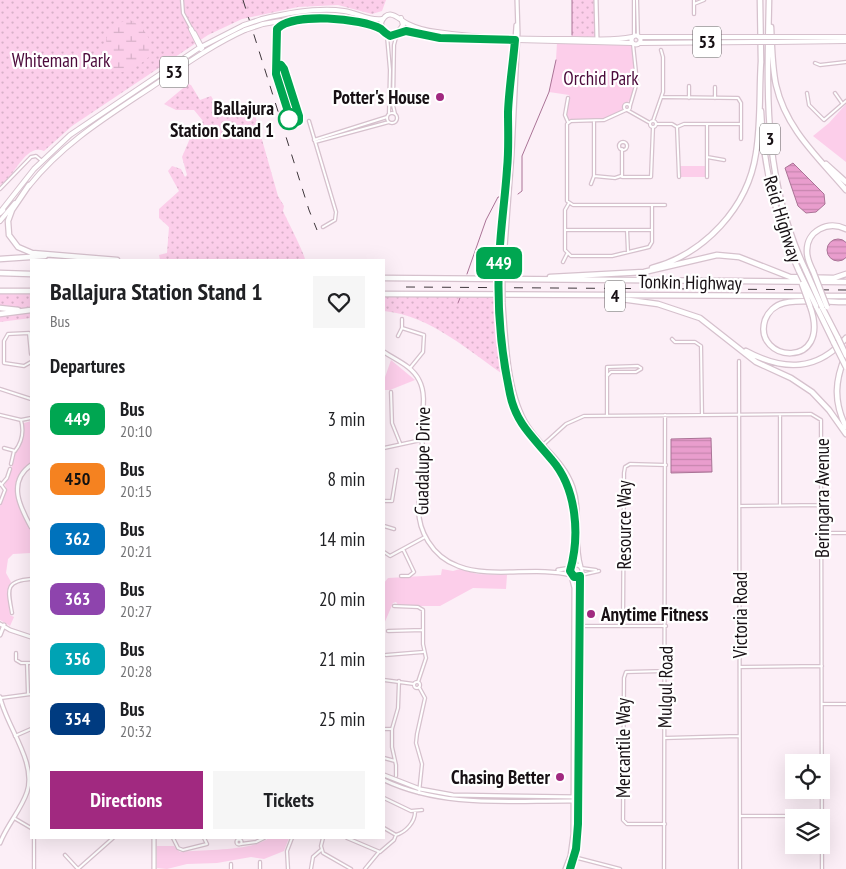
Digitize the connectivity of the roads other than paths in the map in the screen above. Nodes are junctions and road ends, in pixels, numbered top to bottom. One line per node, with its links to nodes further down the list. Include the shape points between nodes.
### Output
1 (182, 0): 18 (street, via 183,13)
2 (517, 0): 26 (main road)
3 (596, 0): 30 (main road)
4 (636, 0): 15 (street); 17 (street)
5 (694, 0): 9 (street)
6 (704, 0): 9 (street)
7 (760, 0): 38 (highway, Reid Highway / 3)
8 (770, 0): 74 (highway, via 776,84 791,124); 119 (highway, Reid Highway / 3, bridge, via 772,163 784,217)
9 (694, 4): 10 (street)
10 (694, 14)
11 (331, 18): 14 (main road, 53); 19 (main road, via 289,22); 20 (main road, 53)
12 (401, 18): 13 (main road, 53, via 390,14); 21 (main road, via 403,25); 26 (main road, 53, via 419,28 441,33)
13 (382, 19): 14 (main road, 53, via 372,20 333,10 279,15); 20 (main road)
14 (263, 21): 16 (main road, 53, bridge)
15 (637, 23): 17 (street); 23 (street)
16 (244, 27): 29 (main road, 53); 35 (main road, 53)
17 (634, 28): 23 (street)
18 (191, 29): 25 (main road)
19 (277, 29)
20 (382, 30): 22 (main road)
21 (399, 33): 22 (main road, 53); 26 (main road, 53, via 412,31 440,38); 59 (street, via 394,45)
22 (387, 35): 58 (street)
23 (636, 37): 27 (main road, 53); 30 (main road, 53); 32 (main road); 32 (main road)
24 (846, 37): 28 (main road, 53)
25 (196, 38): 29 (main road, via 205,42); 33 (main road); 37 (main road, via 195,46)
26 (516, 39): 30 (main road, 53); 116 (main road, bridge)
27 (754, 39): 28 (main road, 53, bridge); 32 (main road, 53)
28 (775, 39): 31 (main road, 53)
29 (213, 40): 33 (main road, 53)
30 (597, 41): 32 (main road, 53)
31 (846, 41)
32 (636, 44): 36 (street); 36 (street)
33 (201, 47): 35 (main road); 37 (main road, 53)
34 (661, 50): 45 (street)
35 (203, 52): 55 (main road, 53)
36 (635, 53): 47 (street, via 637,82)
37 (187, 56): 53 (main road, 53)
38 (761, 61): 104 (highway, via 756,152 750,178 738,202 716,231 688,253 663,264); 118 (highway, Reid Highway / 3, bridge, via 761,122 766,164 775,206)
39 (846, 62): 40 (street)
40 (815, 63)
41 (689, 86): 48 (street)
42 (715, 87): 49 (street)
43 (807, 93): 51 (street, via 809,105 824,120)
44 (835, 93): 51 (street)
45 (662, 97): 48 (street); 63 (street)
46 (568, 98): 65 (street)
47 (632, 98): 52 (street); 54 (street)
48 (689, 98): 49 (street)
49 (715, 98): 69 (street, via 738,98)
50 (846, 101): 51 (street)
51 (842, 103)
52 (626, 104): 54 (street); 56 (street)
53 (114, 105): 55 (main road, via 123,102); 78 (main road, 53, via 70,135)
54 (630, 106): 56 (street); 57 (street)
55 (122, 107): 85 (main road, 53, via 57,154)
56 (626, 109): 57 (street); 62 (street, via 611,118)
57 (633, 112): 66 (street)
58 (389, 113): 59 (street); 60 (street)
59 (395, 114): 64 (street, via 396,121)
60 (387, 116): 64 (street); 73 (street)
61 (309, 121): 73 (street)
62 (594, 121): 65 (street); 79 (street)
63 (653, 121): 66 (street); 67 (street)
64 (389, 122): 73 (street)
65 (568, 122): 88 (street, via 566,197)
66 (650, 123): 70 (street)
67 (656, 124): 70 (street); 71 (street)
68 (707, 124): 69 (street); 71 (street); 76 (street)
69 (741, 124): 72 (street)
70 (652, 127): 80 (street, via 651,177)
71 (678, 127): 81 (street)
72 (741, 139)
73 (315, 141): 93 (street, via 337,215)
74 (808, 148): 83 (highway); 87 (highway)
75 (622, 150): 80 (street)
76 (707, 158): 77 (street); 82 (street)
77 (724, 160)
78 (42, 161): 86 (street, via 36,156 31,157); 91 (main road, 53)
79 (594, 176): 80 (street); 84 (street)
80 (621, 176)
81 (679, 177)
82 (706, 177)
83 (846, 182)
84 (591, 184)
85 (30, 185): 92 (main road, 53); 100 (highway, via 10,214 7,224 11,238 26,251)
86 (0, 189)
87 (846, 190)
88 (569, 203): 89 (street); 95 (street)
89 (652, 204): 90 (street); 97 (street)
90 (665, 204)
91 (1, 212)
92 (0, 221)
93 (323, 227)
94 (846, 229): 119 (highway, bridge, via 827,226 809,240 807,251)
95 (565, 230): 96 (street); 99 (street)
96 (627, 230): 97 (street); 98 (street)
97 (652, 230): 98 (street, via 650,246)
98 (628, 252): 99 (street, via 612,256)
99 (567, 254): 103 (street)
100 (67, 256): 101 (highway); 102 (highway)
101 (0, 259)
102 (105, 259)
103 (564, 262)
104 (628, 272): 107 (highway, via 660,269 717,255 739,258 794,278 834,278); 109 (highway)
105 (0, 273): 106 (highway)
106 (30, 274)
107 (846, 274)
108 (385, 278): 109 (highway, Tonkin Highway / 4)
109 (513, 280): 110 (highway, Tonkin Highway / 4)
110 (846, 282)
111 (0, 291): 112 (highway)
112 (30, 291)
113 (385, 294): 114 (highway, Tonkin Highway / 4)
114 (513, 295): 115 (highway, Tonkin Highway / 4); 129 (highway, via 606,298 658,304 700,318)
115 (846, 296)
116 (501, 302): 152 (main road, via 516,399 527,424); 153 (main road, via 504,354 512,401 523,427)
117 (846, 302): 118 (highway, via 791,302 776,306 764,325 765,337 771,346 788,354 800,352 809,345 816,328)
118 (813, 306): 134 (highway, bridge)
119 (824, 306): 131 (highway, bridge)
120 (0, 308): 121 (highway)
121 (29, 311): 122 (highway)
122 (0, 314)
123 (402, 320): 124 (street)
124 (402, 328): 126 (street); 135 (street, via 424,336 423,352)
125 (30, 332): 133 (street, via 8,334 4,341 4,363 24,366)
126 (398, 336)
127 (846, 338): 129 (highway, via 818,360 792,365 765,361)
128 (672, 339): 141 (street, via 675,342 695,342 700,346)
129 (740, 348): 149 (highway, via 756,362 812,392)
130 (385, 353): 135 (main road, Guadalupe Drive)
131 (846, 354): 148 (highway, via 836,390)
132 (739, 361): 142 (street, Victoria Road)
133 (30, 363)
134 (846, 367)
135 (410, 368): 150 (main road, Guadalupe Drive, via 422,390)
136 (606, 376): 136 (street, via 610,366 641,368 638,372 611,372); 145 (street)
137 (0, 389): 139 (street)
138 (391, 392): 151 (street, via 392,423)
139 (30, 399)
140 (665, 415): 141 (street, Beringarra Avenue); 145 (street, Beringarra Avenue); 158 (street, Mulgul Road)
141 (702, 415): 142 (street, Beringarra Avenue)
142 (739, 415): 143 (street, Beringarra Avenue); 166 (street, Victoria Road)
143 (780, 415): 165 (street, Beringarra Avenue, via 811,414 821,420); 167 (street)
144 (0, 416): 147 (street)
145 (606, 416): 152 (street, Beringarra Avenue, via 577,418)
146 (30, 418): 147 (street)
147 (21, 420): 156 (street, via 21,440)
148 (846, 427)
149 (846, 434)
150 (421, 440): 151 (street); 173 (main road, Guadalupe Drive, via 425,468 419,513)
151 (400, 443): 155 (street)
152 (544, 444): 153 (street, Beringarra Avenue); 177 (main road, via 564,468 575,492)
153 (540, 447): 176 (main road, via 560,470 570,493 574,517)
154 (4, 448): 156 (street)
155 (385, 448)
156 (14, 451): 157 (street)
157 (11, 464)
158 (666, 464): 186 (street, Resource Way, via 630,464 625,468); 189 (street, Mulgul Road)
159 (30, 466): 168 (main road, via 19,479 16,493)
160 (10, 469): 162 (street)
161 (397, 470): 163 (street, via 392,500)
162 (1, 484): 164 (street, via 5,494)
163 (385, 502)
164 (0, 503)
165 (822, 505): 167 (street); 172 (street, Beringarra Avenue)
166 (741, 506): 167 (street); 198 (street, Victoria Road)
167 (780, 506)
168 (30, 525)
169 (385, 526): 170 (street)
170 (394, 529)
171 (846, 532): 172 (street)
172 (822, 533): 199 (street, Beringarra Avenue)
173 (426, 538): 174 (street); 178 (main road, Guadalupe Drive, via 444,559 466,569)
174 (403, 549): 175 (street, via 390,556); 180 (street, via 414,572)
175 (385, 553)
176 (571, 567): 177 (main road, Guadalupe Drive); 178 (main road, Guadalupe Drive); 179 (main road)
177 (581, 567): 181 (main road); 181 (street, via 599,571)
178 (553, 571): 179 (main road, Guadalupe Drive)
179 (571, 575): 181 (main road, Guadalupe Drive); 187 (main road)
180 (401, 576)
181 (580, 576): 188 (main road)
182 (30, 579): 184 (street, via 11,584 8,590)
183 (394, 606): 190 (street, via 421,608)
184 (12, 613)
185 (3, 625): 192 (main road); 193 (main road)
186 (623, 625): 188 (street); 189 (street)
187 (574, 626): 188 (street); 222 (main road)
188 (579, 626): 228 (main road)
189 (666, 626): 200 (street, Mulgul Road)
190 (423, 630): 191 (street); 194 (street)
191 (388, 631)
192 (0, 635)
193 (30, 637)
194 (424, 652): 196 (street); 203 (street, via 426,664)
195 (16, 653): 197 (street, via 16,660)
196 (386, 655)
197 (27, 662): 206 (street)
198 (740, 666): 199 (street); 214 (street, Victoria Road)
199 (822, 666): 208 (street, Beringarra Avenue)
200 (666, 671): 215 (street, Mulgul Road); 236 (street, Mercantile Way, via 626,672 623,720 623,820 627,824)
201 (385, 680): 202 (street)
202 (399, 681): 204 (street); 212 (street, via 398,708)
203 (418, 682): 204 (street); 205 (street)
204 (414, 684): 205 (street)
205 (419, 687): 221 (street, via 426,698 416,743 422,764)
206 (30, 694): 207 (street)
207 (0, 697): 213 (main road)
208 (823, 704): 209 (street); 230 (street, Beringarra Avenue)
209 (846, 704)
210 (30, 729): 213 (street)
211 (385, 729): 212 (street)
212 (392, 729): 217 (street)
213 (14, 736): 223 (main road, via 27,762)
214 (739, 736): 215 (street); 233 (street, Victoria Road)
215 (665, 738): 236 (street, Mulgul Road)
216 (385, 758): 217 (street)
217 (395, 761): 219 (street)
218 (385, 775): 221 (main road)
219 (396, 776)
220 (385, 780): 224 (main road)
221 (420, 789): 224 (street); 225 (main road, via 460,795)
222 (574, 789): 225 (main road); 227 (main road)
223 (30, 790): 235 (main road)
224 (418, 794): 229 (main road, via 455,800)
225 (562, 797): 227 (main road)
226 (385, 799): 232 (street)
227 (573, 799): 228 (main road); 229 (main road); 239 (main road)
228 (578, 799): 259 (main road, via 578,840)
229 (566, 801): 239 (main road, via 572,809)
230 (822, 809)
231 (422, 810): 232 (street)
232 (415, 812): 241 (street, via 414,821)
233 (740, 816): 234 (street); 275 (street, Victoria Road)
234 (785, 816)
235 (14, 818): 237 (street); 240 (main road)
236 (665, 824): 274 (street, Mulgul Road)
237 (30, 827)
238 (385, 829): 241 (street)
239 (573, 834): 259 (main road)
240 (1, 835): 253 (main road)
241 (396, 835): 256 (street)
242 (34, 839): 262 (street)
243 (111, 839): 252 (street)
244 (154, 839): 264 (main road)
245 (173, 839): 246 (street, via 183,850 207,844)
246 (204, 839)
247 (237, 839): 254 (street); 254 (street, via 238,844)
248 (260, 839): 254 (street)
249 (292, 839): 267 (street, via 287,852)
250 (324, 839): 255 (street)
251 (349, 839): 256 (street)
252 (108, 841): 263 (street)
253 (0, 843)
254 (242, 843)
255 (322, 850): 268 (street, via 313,857); 269 (street, via 327,857)
256 (378, 852): 270 (street)
257 (822, 854): 276 (street, Beringarra Avenue)
258 (65, 855): 263 (street)
259 (572, 856): 271 (main road); 272 (main road); 273 (street)
260 (260, 862): 266 (street)
261 (231, 864): 265 (street)
262 (34, 869)
263 (78, 869)
264 (154, 869)
265 (231, 869)
266 (260, 869)
267 (288, 869)
268 (311, 869)
269 (351, 869)
270 (365, 869)
271 (565, 869)
272 (570, 869)
273 (620, 869)
274 (664, 869)
275 (740, 869)
276 (822, 869)

